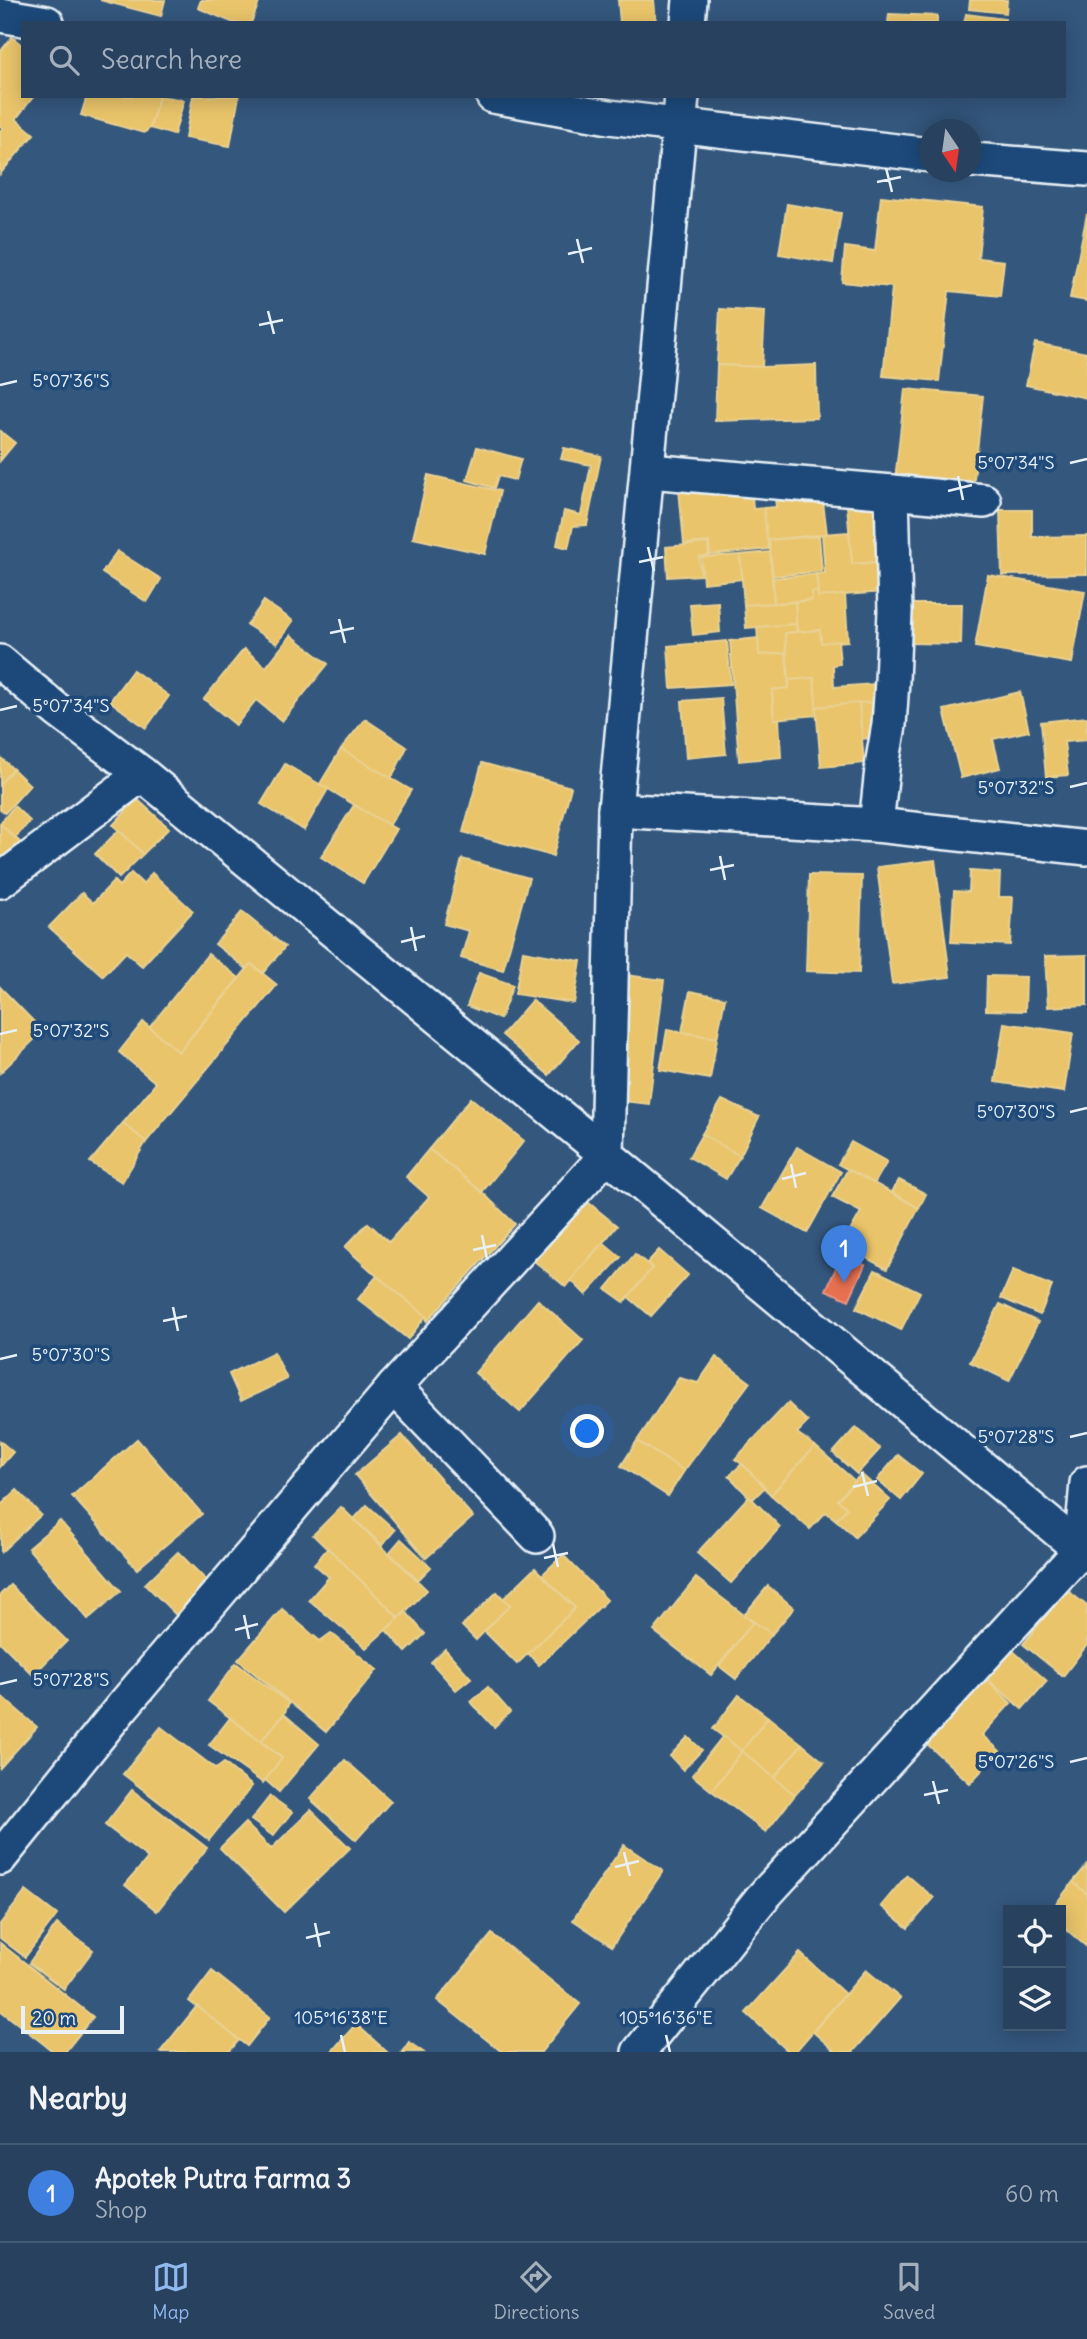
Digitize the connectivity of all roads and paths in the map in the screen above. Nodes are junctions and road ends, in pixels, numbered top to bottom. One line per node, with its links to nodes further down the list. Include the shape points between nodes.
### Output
1 (6, 0): 3 (street)
2 (690, 0): 6 (street)
3 (0, 10)
4 (0, 15): 5 (street)
5 (35, 21)
6 (688, 21)
7 (504, 98): 8 (street, via 609,117)
8 (681, 111): 9 (street); 12 (street)
9 (919, 153)
10 (982, 161): 11 (street)
11 (1087, 170)
12 (649, 471): 13 (street); 17 (street)
13 (892, 492): 14 (street); 18 (street, via 895,611 890,725)
14 (984, 501)
15 (0, 662): 16 (street)
16 (142, 774): 20 (street); 21 (street)
17 (615, 810): 18 (street); 21 (street)
18 (876, 825): 19 (street)
19 (1087, 848)
20 (0, 881)
21 (607, 1155): 22 (street); 25 (street)
22 (394, 1387): 24 (street); 26 (street)
23 (1087, 1483): 25 (street)
24 (537, 1535)
25 (1084, 1552): 27 (street, via 760,1900)
26 (0, 1858)
27 (639, 2052)

